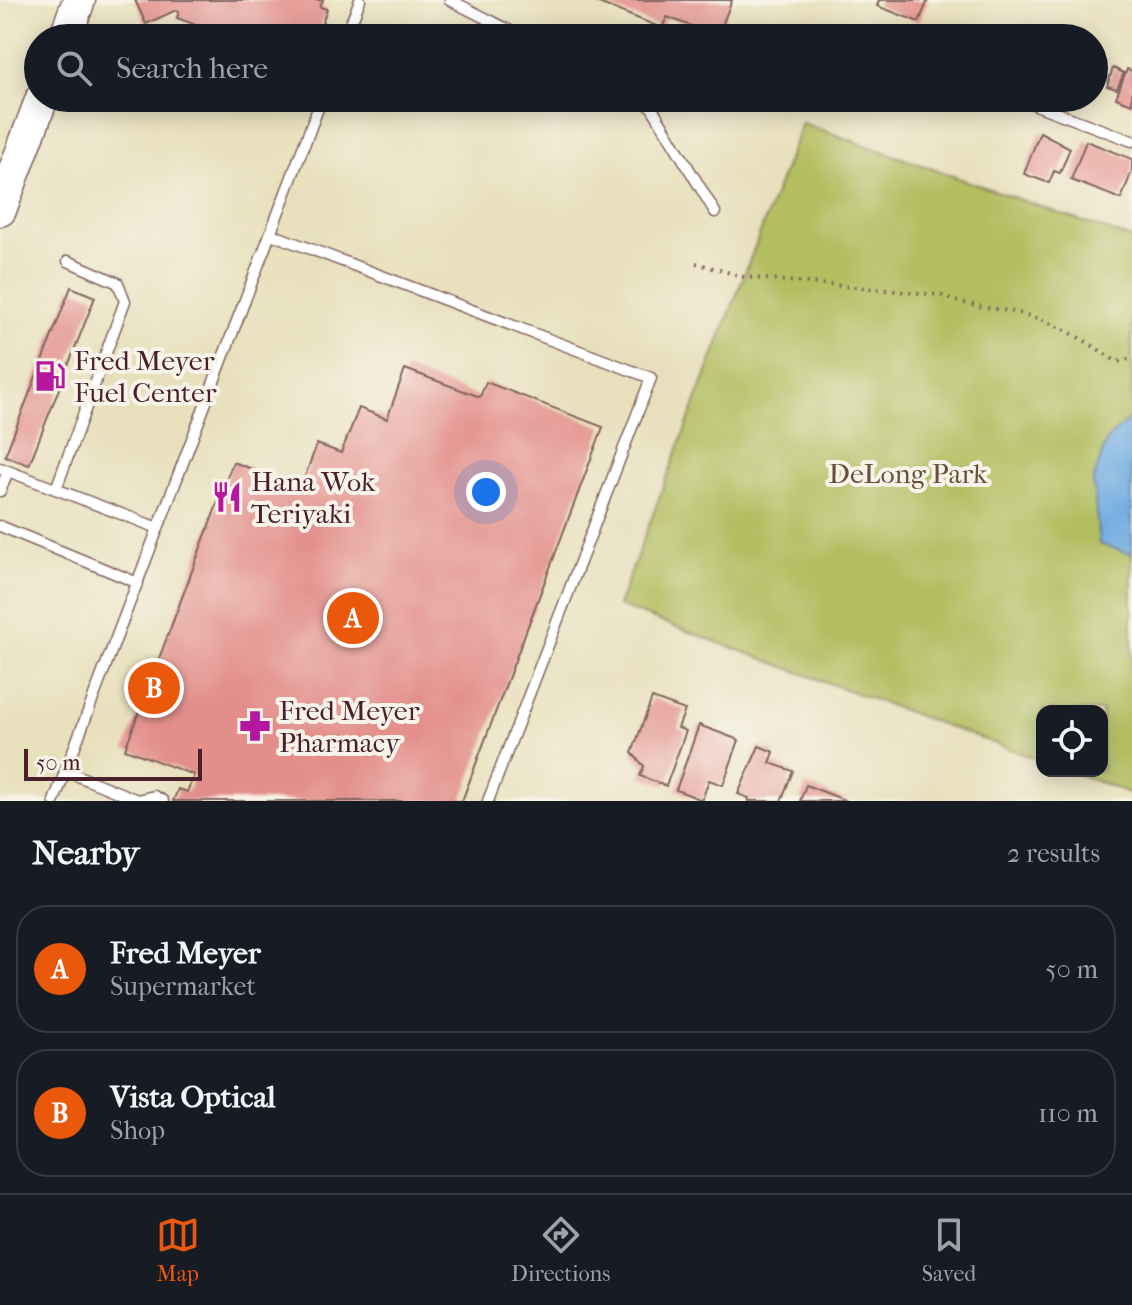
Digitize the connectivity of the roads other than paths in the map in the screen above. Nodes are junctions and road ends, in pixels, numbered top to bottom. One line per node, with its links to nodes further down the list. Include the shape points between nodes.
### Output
1 (79, 0): 4 (main road)
2 (360, 0): 5 (lane)
3 (450, 0): 6 (lane)
4 (70, 24)
5 (351, 24)
6 (497, 24)
7 (37, 112): 12 (main road)
8 (317, 112): 14 (lane)
9 (655, 112): 13 (lane)
10 (1054, 112): 11 (lane)
11 (1132, 141)
12 (0, 210)
13 (715, 212)
14 (271, 234): 20 (lane); 25 (lane, via 651,378)
15 (68, 261): 17 (lane, via 118,283 125,301)
16 (4, 470): 17 (lane); 18 (lane)
17 (56, 489): 20 (lane)
18 (0, 491)
19 (0, 526): 21 (lane)
20 (158, 528): 21 (lane)
21 (138, 583): 22 (lane)
22 (66, 771): 23 (lane); 24 (lane, via 137,800 154,796)
23 (54, 801)
24 (163, 801)
25 (488, 801)

